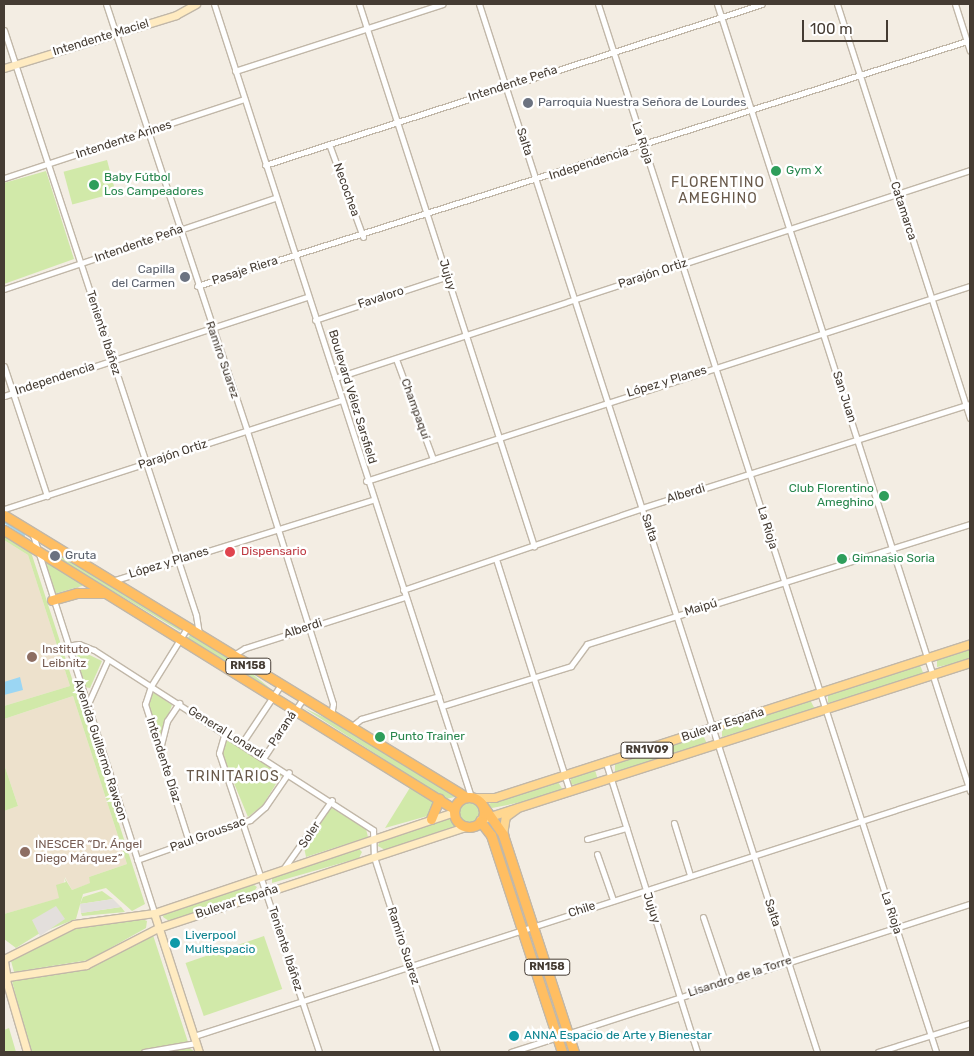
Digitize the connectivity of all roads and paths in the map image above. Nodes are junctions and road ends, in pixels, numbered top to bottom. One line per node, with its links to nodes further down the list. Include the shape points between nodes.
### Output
1 (106, 4): 15 (street, Ramiro Suarez)
2 (196, 4): 15 (main road, Intendente Maciel, via 176,15)
3 (214, 4): 21 (street, Boulevard Vélez Sarsfield)
4 (359, 4): 13 (street, Jujuy)
5 (442, 4): 13 (street)
6 (479, 4): 23 (street, Salta)
7 (598, 4): 18 (street, La Rioja)
8 (717, 4): 12 (street, San Juan)
9 (762, 4): 12 (street, Intendente Peña)
10 (836, 4): 22 (street, Catamarca)
11 (955, 4): 16 (street)
12 (721, 17): 18 (street, Intendente Peña); 25 (street, San Juan)
13 (368, 28): 21 (street); 26 (street, Jujuy)
14 (4, 30): 19 (street, Teniente Ibáñez)
15 (115, 33): 19 (main road, Intendente Maciel); 27 (street, Ramiro Suarez)
16 (969, 41): 17 (street); 22 (street, Independencia)
17 (970, 51)
18 (613, 52): 23 (street, Intendente Peña); 29 (street, La Rioja)
19 (14, 64): 20 (main road, Intendente Maciel); 30 (street, Teniente Ibáñez)
20 (4, 68)
21 (235, 70): 24 (street, Boulevard Vélez Sarsfield)
22 (860, 76): 25 (street, Independencia); 35 (street, Catamarca)
23 (506, 87): 26 (street, Intendente Peña); 34 (street, Salta)
24 (244, 99): 27 (street, Intendente Arines); 31 (street, Boulevard Vélez Sarsfield)
25 (753, 112): 29 (street, Independencia); 39 (street, San Juan)
26 (396, 122): 28 (street, Intendente Peña); 37 (street, Jujuy)
27 (146, 134): 30 (street, Intendente Arines); 38 (street, Ramiro Suarez)
28 (329, 144): 31 (street, Intendente Peña); 40 (street, Necochea)
29 (644, 147): 34 (street, Independencia); 43 (street, La Rioja)
30 (47, 164): 33 (street, Intendente Arines); 42 (street, Teniente Ibáñez)
31 (265, 165): 36 (street, Boulevard Vélez Sarsfield)
32 (970, 170): 35 (street, Parajón Ortiz)
33 (4, 178)
34 (536, 181): 37 (street, Independencia); 50 (street, Salta)
35 (898, 195): 39 (street, Parajón Ortiz); 49 (street, Catamarca)
36 (275, 198): 38 (street, Intendente Peña); 41 (street, Boulevard Vélez Sarsfield)
37 (429, 216): 40 (street, Independencia); 44 (street, Jujuy)
38 (178, 230): 42 (street, Intendente Peña); 45 (street, Ramiro Suarez)
39 (790, 230): 43 (street, Parajón Ortiz); 53 (street, San Juan)
40 (363, 237): 41 (street, Independencia)
41 (293, 257): 45 (street, Pasaje Riera); 48 (street, Boulevard Vélez Sarsfield)
42 (80, 264): 47 (street, Intendente Peña); 56 (street, Teniente Ibáñez)
43 (682, 264): 50 (street, Parajón Ortiz); 58 (street, La Rioja)
44 (448, 276): 51 (street, Favaloro); 54 (street, Jujuy)
45 (197, 286): 52 (street, Ramiro Suarez)
46 (970, 286): 49 (street, López y Planes)
47 (4, 289)
48 (307, 297): 51 (street, Boulevard Vélez Sarsfield); 52 (street, Independencia)
49 (932, 298): 53 (street, López y Planes); 64 (street, Catamarca)
50 (575, 300): 54 (street, Parajón Ortiz); 63 (street, Salta)
51 (314, 320): 59 (street, Boulevard Vélez Sarsfield)
52 (211, 330): 56 (street, Independencia); 66 (street, Ramiro Suarez)
53 (823, 332): 58 (street, López y Planes); 68 (street, San Juan)
54 (466, 336): 55 (street, Parajón Ortiz); 67 (street, Jujuy)
55 (396, 359): 59 (street, Parajón Ortiz); 69 (street, Champaquí)
56 (112, 361): 60 (street, Independencia); 70 (street, Teniente Ibáñez)
57 (4, 366): 60 (street)
58 (714, 367): 63 (street, López y Planes); 71 (street, La Rioja)
59 (335, 378): 62 (street, Boulevard Vélez Sarsfield)
60 (13, 393): 61 (street, Independencia); 73 (street)
61 (4, 396)
62 (342, 400): 66 (street, Parajón Ortiz); 72 (street, Boulevard Vélez Sarsfield)
63 (608, 400): 67 (street, López y Planes); 75 (street, Salta)
64 (968, 405): 65 (street, Catamarca); 68 (street, Alberdi)
65 (970, 418)
66 (247, 431): 70 (street, Parajón Ortiz); 80 (street, Ramiro Suarez)
67 (496, 439): 69 (street, López y Planes); 82 (street, Jujuy)
68 (858, 441): 71 (street, Alberdi); 83 (street, San Juan)
69 (433, 459): 72 (street, López y Planes)
70 (147, 463): 73 (street, Parajón Ortiz); 86 (street, Teniente Ibáñez)
71 (750, 474): 75 (street, Alberdi); 88 (street, La Rioja)
72 (366, 481): 74 (street, Boulevard Vélez Sarsfield)
73 (47, 496): 76 (street, Parajón Ortiz)
74 (372, 500): 80 (street, López y Planes); 89 (street, Boulevard Vélez Sarsfield)
75 (642, 508): 82 (street, Alberdi); 93 (street, Salta)
76 (4, 509)
77 (4, 515): 81 (highway, RN158)
78 (970, 524): 83 (street, Maipú)
79 (4, 530): 84 (highway, RN158)
80 (276, 530): 86 (street, López y Planes); 95 (street, Ramiro Suarez)
81 (32, 533): 84 (street, Avenida Guillermo Rawson); 87 (highway, RN158)
82 (534, 546): 85 (street, Alberdi)
83 (893, 548): 88 (street, Maipú); 101 (street, San Juan)
84 (38, 551): 90 (highway, RN158); 92 (street, Avenida Guillermo Rawson)
85 (496, 559): 89 (street, Alberdi); 105 (street)
86 (178, 560): 87 (street, López y Planes); 96 (street, Teniente Ibáñez)
87 (110, 582): 94 (highway, RN158)
88 (784, 582): 93 (street, Maipú); 108 (street, La Rioja)
89 (402, 590): 91 (street, Boulevard Vélez Sarsfield)
90 (106, 593): 92 (highway, via 77,593); 97 (highway, RN158)
91 (405, 597): 95 (street, Alberdi); 110 (street, Boulevard Vélez Sarsfield)
92 (52, 600): 99 (street, Avenida Guillermo Rawson)
93 (677, 616): 105 (street, Maipú, via 587,644 570,666); 118 (street, Salta)
94 (187, 628): 96 (highway, RN158); 97 (street, Intendente Díaz)
95 (308, 628): 100 (street, Alberdi); 117 (street, Ramiro Suarez, via 333,704)
96 (199, 636): 100 (highway, RN158)
97 (181, 639): 106 (street, Intendente Díaz); 109 (highway, RN158)
98 (970, 645): 101 (main road, Bulevar España / RN1V09)
99 (66, 646): 102 (street, General Lonardi, via 84,645); 114 (street, Avenida Guillermo Rawson)
100 (232, 656): 107 (highway, RN158)
101 (928, 658): 104 (street, San Juan); 108 (main road, Bulevar España / RN1V09)
102 (108, 659): 106 (street, General Lonardi); 114 (street)
103 (970, 663): 104 (main road, Bulevar España / RN1V09)
104 (933, 675): 116 (main road, Bulevar España / RN1V09); 129 (street, San Juan)
105 (536, 678): 113 (street, Maipú); 127 (street)
106 (151, 686): 112 (street, General Lonardi); 123 (street, Intendente Díaz, via 145,704)
107 (280, 686): 109 (street); 111 (highway, RN158)
108 (820, 694): 116 (street, La Rioja); 118 (main road, Bulevar España / RN1V09)
109 (273, 696): 115 (highway, RN158); 121 (street)
110 (439, 696): 113 (street, Boulevard Vélez Sarsfield); 119 (street, via 361,719)
111 (302, 700): 115 (street, Paraná); 117 (highway, RN158)
112 (179, 703): 120 (street, General Lonardi); 123 (street, via 167,721)
113 (442, 706): 132 (street, Boulevard Vélez Sarsfield)
114 (87, 708): 151 (street, Avenida Guillermo Rawson)
115 (296, 710): 124 (street, Paraná); 131 (highway, RN158)
116 (825, 711): 122 (main road, Bulevar España / RN1V09); 139 (street, La Rioja)
117 (331, 718): 119 (highway, RN158)
118 (712, 728): 122 (street, Salta); 125 (main road, Bulevar España / RN1V09)
119 (349, 729): 132 (highway, RN158)
120 (225, 732): 121 (street, General Lonardi); 140 (street, Teniente Ibáñez, via 218,750)
121 (242, 743): 124 (street, General Lonardi)
122 (718, 745): 128 (main road, Bulevar España / RN1V09); 149 (street, Salta)
123 (160, 752): 147 (street, Intendente Díaz)
124 (264, 757): 126 (street, General Lonardi)
125 (606, 763): 127 (main road, Bulevar España / RN1V09); 128 (street, Jujuy)
126 (288, 772): 133 (street, General Lonardi); 140 (street, Paul Groussac, via 266,807)
127 (565, 776): 130 (street); 132 (main road, Bulevar España / RN1V09, via 488,800)
128 (610, 779): 130 (main road, Bulevar España / RN1V09); 143 (street, Jujuy)
129 (970, 788): 139 (street, Chile)
130 (570, 792): 134 (main road, Bulevar España / RN1V09)
131 (439, 799): 135 (highway, RN158); 137 (highway)
132 (473, 799): 135 (highway); 136 (highway, Boulevard Vélez Sarsfield / RN158); 138 (highway)
133 (332, 800): 146 (street, General Lonardi, via 370,826); 152 (street, Soler)
134 (518, 809): 136 (main road, Bulevar España / RN1V09); 144 (main road, via 506,817)
135 (454, 810): 137 (main road, Bulevar España); 142 (highway, via 458,822)
136 (490, 814): 138 (main road, Bulevar España / RN1V09); 144 (highway, Boulevard Vélez Sarsfield / RN158)
137 (430, 819): 146 (main road, Bulevar España)
138 (480, 821): 142 (highway); 164 (highway, RN158, via 491,835)
139 (862, 821): 149 (street, Chile); 163 (street, La Rioja)
140 (244, 823): 147 (street, Paul Groussac); 154 (street, Teniente Ibáñez)
141 (674, 823): 153 (street)
142 (468, 826): 150 (main road, Bulevar España)
143 (626, 828): 145 (street); 155 (street, Jujuy)
144 (503, 835): 161 (highway, Boulevard Vélez Sarsfield / RN158)
145 (587, 839)
146 (373, 840): 150 (street, Ramiro Suarez); 152 (main road, Bulevar España)
147 (189, 842): 151 (street, Paul Groussac)
148 (597, 854): 157 (street)
149 (753, 854): 153 (street, Chile); 166 (street, Salta)
150 (374, 857): 156 (main road, Bulevar España); 167 (street, Ramiro Suarez)
151 (137, 860): 159 (street, Avenida Guillermo Rawson)
152 (284, 868): 154 (main road, Bulevar España)
153 (690, 875): 155 (street, Chile)
154 (261, 876): 156 (street, Teniente Ibáñez); 159 (main road, Bulevar España)
155 (645, 889): 157 (street, Chile); 171 (street, Jujuy)
156 (267, 892): 162 (main road, Bulevar España); 172 (street, Teniente Ibáñez)
157 (613, 900): 161 (street, Chile)
158 (970, 904): 163 (street, Lisandro de la Torre)
159 (154, 913): 162 (main road, Avenida Guillermo Rawson); 165 (main road, Bulevar España, via 69,926)
160 (703, 917): 169 (street)
161 (533, 926): 164 (street, Chile); 175 (highway, Boulevard Vélez Sarsfield / RN158)
162 (158, 928): 168 (main road, Bulevar España, via 86,965); 178 (main road, Avenida Guillermo Rawson)
163 (896, 928): 166 (street, Lisandro de la Torre); 176 (street, La Rioja)
164 (522, 929): 167 (street, Chile); 177 (highway, RN158)
165 (4, 960): 168 (main road)
166 (787, 961): 169 (street, Lisandro de la Torre); 188 (street, Salta)
167 (410, 966): 172 (street, Chile); 183 (street, Ramiro Suarez)
168 (6, 980): 173 (main road)
169 (725, 982): 171 (street, Lisandro de la Torre)
170 (4, 992): 173 (main road)
171 (679, 997): 175 (street, Lisandro de la Torre); 187 (street, Jujuy)
172 (302, 1002): 178 (street, Chile); 182 (street, Teniente Ibáñez)
173 (12, 1009): 179 (main road)
174 (970, 1023): 176 (street)
175 (568, 1034): 177 (street, Lisandro de la Torre); 186 (highway, Boulevard Vélez Sarsfield / RN158)
176 (931, 1035): 189 (street); 190 (street, La Rioja)
177 (557, 1038): 184 (street, Lisandro de la Torre); 185 (highway, RN158)
178 (195, 1039): 180 (street, Chile); 181 (main road, Avenida Guillermo Rawson)
179 (26, 1052)
180 (144, 1052)
181 (199, 1052)
182 (319, 1052)
183 (437, 1052)
184 (511, 1052)
185 (562, 1052)
186 (574, 1052)
187 (697, 1052)
188 (817, 1052)
189 (878, 1052)
190 (936, 1052)

